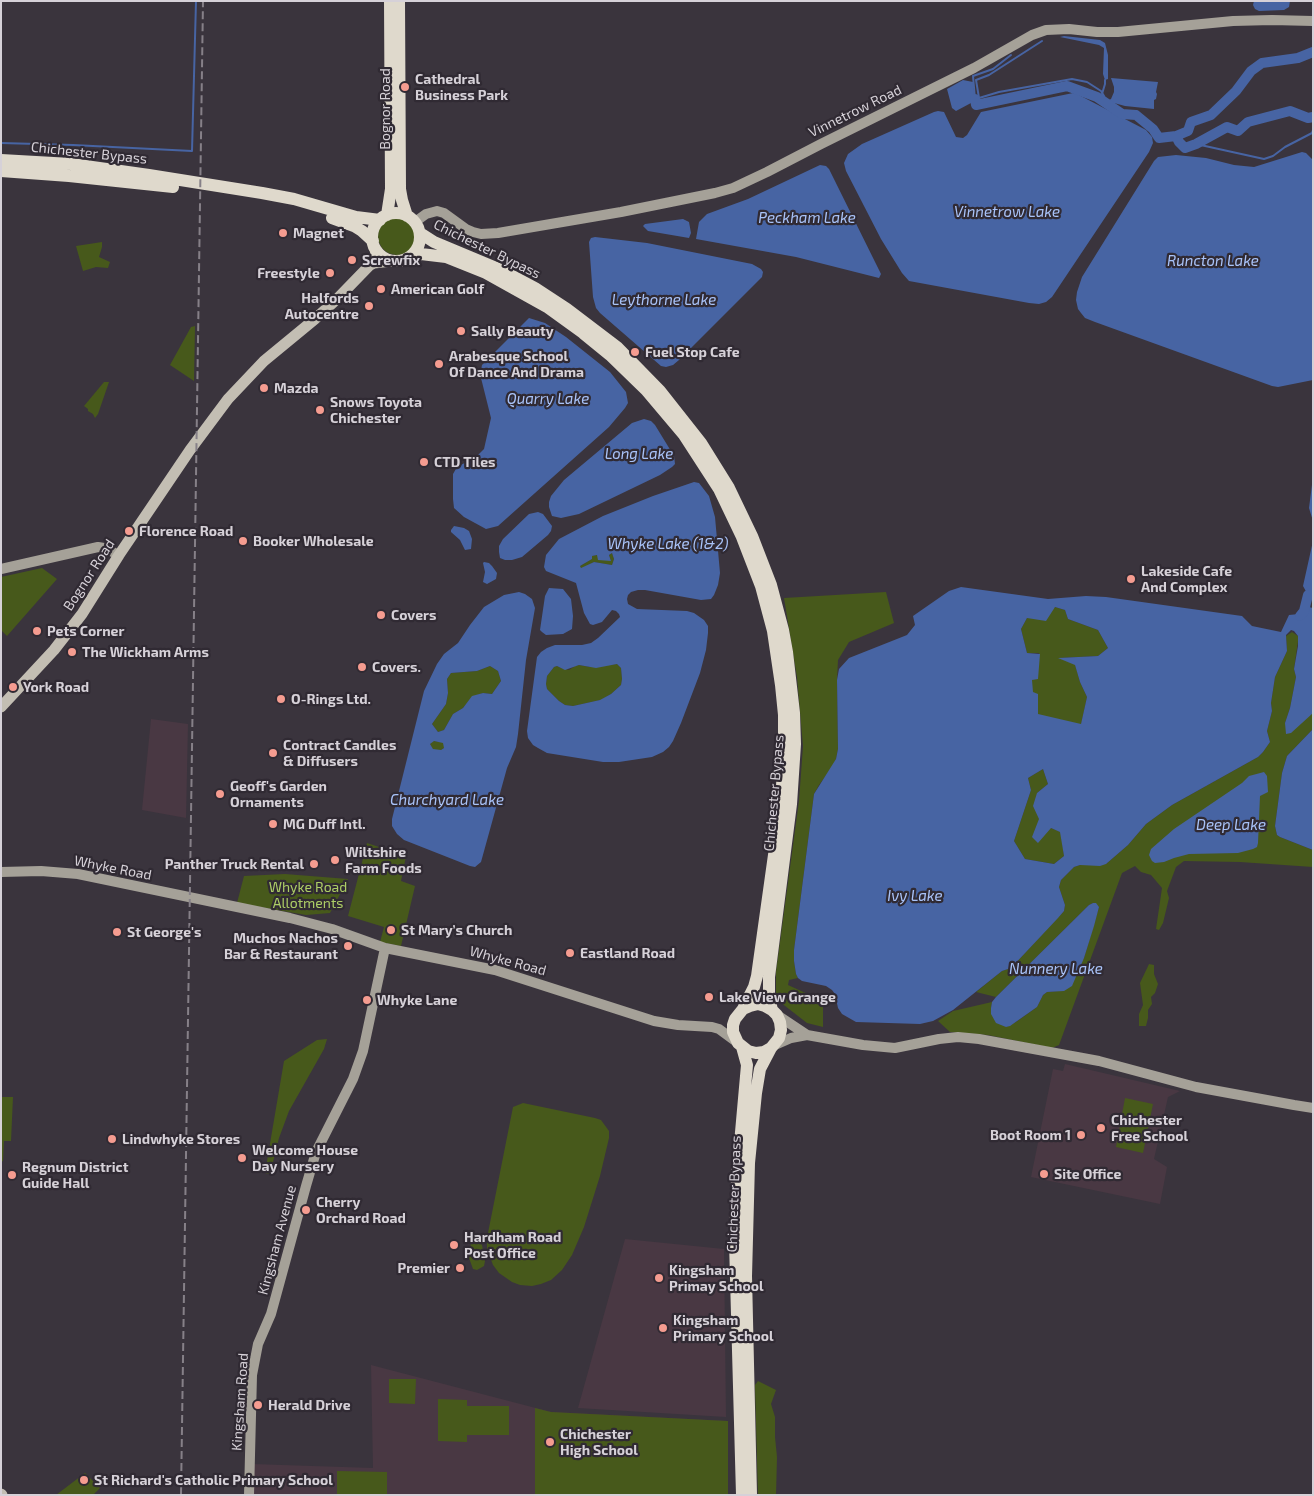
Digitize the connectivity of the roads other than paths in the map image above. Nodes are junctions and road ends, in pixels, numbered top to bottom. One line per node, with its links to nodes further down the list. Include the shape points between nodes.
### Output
1 (390, 1): 8 (highway, Bognor Road, via 391,189)
2 (399, 1): 9 (highway, Bognor Road, via 400,189)
3 (1313, 21): 9 (street, Vinnetrow Road, via 1233,21 1118,32 1069,28 1046,30 733,188 621,212 498,233 473,232 437,211)
4 (1, 160): 6 (highway, Chichester Bypass, via 71,164)
5 (1, 171): 6 (highway, Chichester Bypass)
6 (191, 186): 7 (highway, Chichester Bypass)
7 (218, 190): 8 (highway, Chichester Bypass, via 278,196 356,217); 10 (highway, Chichester Bypass, via 326,216 354,226)
8 (383, 217): 9 (highway, via 397,213); 10 (highway, via 374,230)
9 (414, 223): 11 (highway, via 419,246); 20 (highway, Chichester Bypass, via 434,242 534,288 617,347 660,391 701,442 729,488 752,536 771,585 783,630 794,713 792,789 769,978 769,997)
10 (375, 246): 12 (highway); 13 (main road, Bognor Road)
11 (411, 256): 12 (highway, via 402,261); 19 (highway, Chichester Bypass, via 446,256 486,273 547,307 610,356 656,401 689,442 719,489 742,538 761,586 773,631 781,685 784,749 781,805 758,976)
12 (392, 261): 13 (main road)
13 (370, 265): 14 (main road, Bognor Road, via 316,319 254,371 228,400)
14 (119, 555): 15 (street, via 98,547); 16 (main road, Bognor Road, via 82,614)
15 (1, 569)
16 (1, 708)
17 (1, 872): 18 (street, Whyke Road, via 55,871 94,877 311,923)
18 (386, 948): 21 (street, Whyke Road, via 495,970 654,1021); 26 (street, Kingsham Avenue, via 363,1051 353,1079 316,1152)
19 (741, 1011): 20 (highway, via 758,1004); 21 (street, Whyke Road); 23 (highway, via 735,1019 733,1032)
20 (774, 1012): 22 (street); 24 (highway, via 781,1030)
21 (712, 1027): 23 (street, Whyke Road)
22 (807, 1035): 24 (street); 25 (street, via 895,1048 939,1039 979,1038)
23 (740, 1045): 24 (highway, via 756,1052); 28 (highway, Chichester Bypass, via 746,1065 737,1177 736,1242)
24 (773, 1047): 29 (highway, Chichester Bypass, via 760,1070 756,1093 747,1207)
25 (1313, 1108)
26 (271, 1314): 27 (street, Kingsham Road, via 253,1364)
27 (249, 1495)
28 (742, 1495)
29 (751, 1495)

